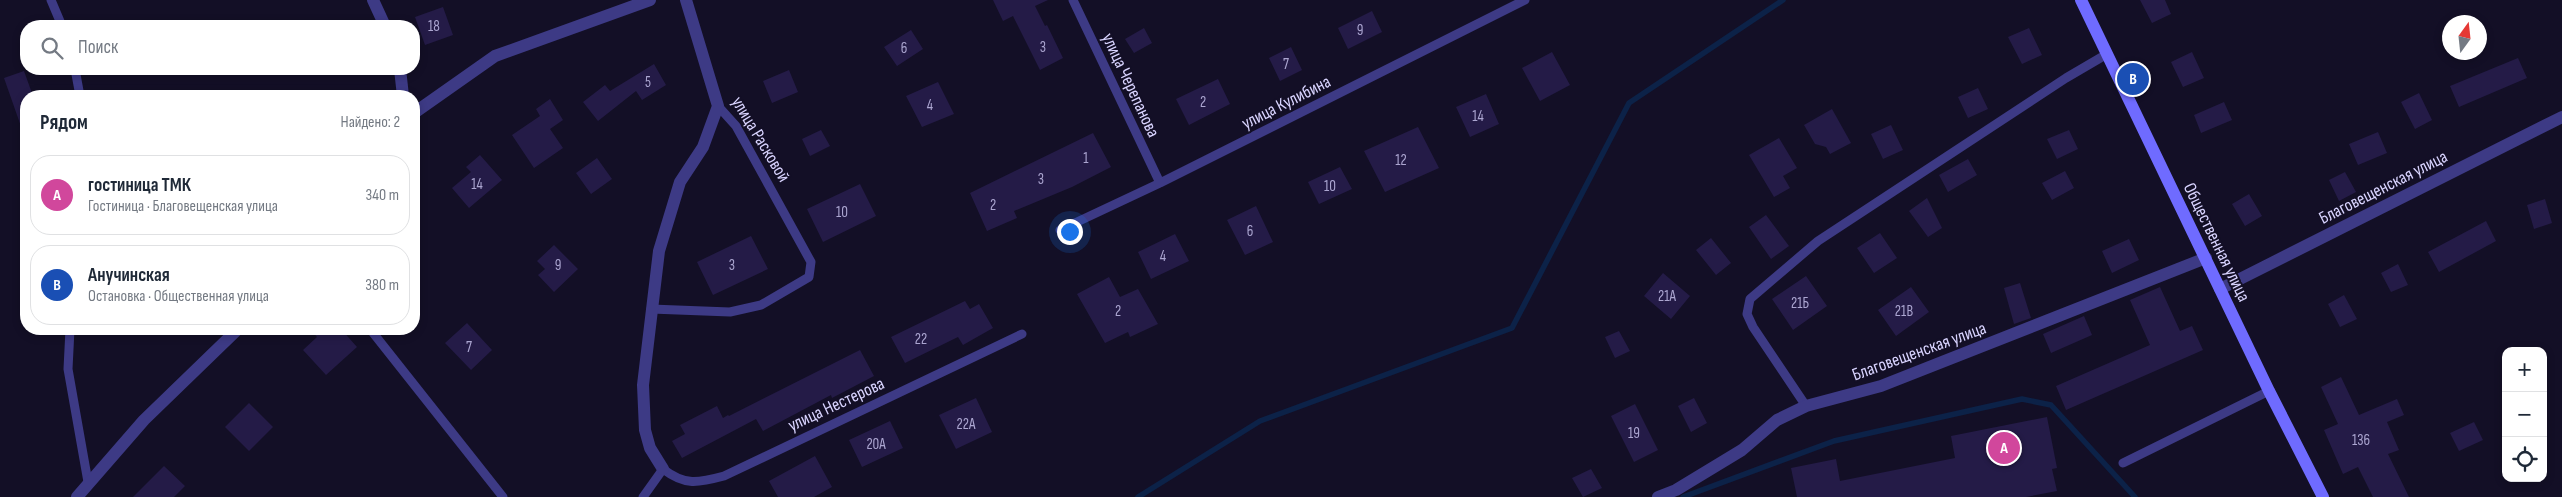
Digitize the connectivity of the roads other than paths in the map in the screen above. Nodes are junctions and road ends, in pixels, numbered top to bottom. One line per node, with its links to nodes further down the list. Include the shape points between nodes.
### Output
1 (51, 0): 8 (lane)
2 (373, 0): 9 (street)
3 (650, 0): 16 (street, via 495,56)
4 (686, 0): 15 (street, улица Расковой)
5 (1073, 0): 18 (lane, улица Черепанова)
6 (1525, 0): 18 (lane, улица Кулибина)
7 (2081, 0): 10 (main road, Общественная улица)
8 (59, 20)
9 (382, 20)
10 (2107, 54): 20 (main road, Общественная улица); 28 (lane, via 1818,241 1750,299 1747,314 1753,327)
11 (76, 75): 13 (lane)
12 (401, 75): 14 (street)
13 (79, 90)
14 (402, 90)
15 (718, 106): 22 (street, via 703,147 680,182 660,251); 22 (lane, улица Расковой, via 736,126 810,262 809,277 760,306 730,312)
16 (420, 109)
17 (2562, 117): 21 (street, Благовещенская улица)
18 (1160, 183): 19 (lane, улица Кулибина)
19 (1060, 230)
20 (2206, 258): 21 (main road, Общественная улица); 28 (street, Благовещенская улица, via 1881,386)
21 (2220, 289): 27 (main road, Общественная улица)
22 (651, 309): 30 (street, via 643,385 644,430)
23 (1022, 334): 30 (lane, улица Нестерова, via 724,476 699,483 676,479)
24 (70, 335): 31 (lane, via 68,369)
25 (232, 335): 31 (street, via 144,420)
26 (375, 335): 33 (lane)
27 (2270, 391): 29 (lane); 36 (main road, Общественная улица)
28 (1806, 406): 35 (street, Благовещенская улица, via 1777,420 1742,450 1676,490)
29 (2123, 463)
30 (662, 469): 34 (lane)
31 (88, 482): 32 (street)
32 (77, 497)
33 (503, 497)
34 (643, 497)
35 (1658, 497)
36 (2323, 497)

